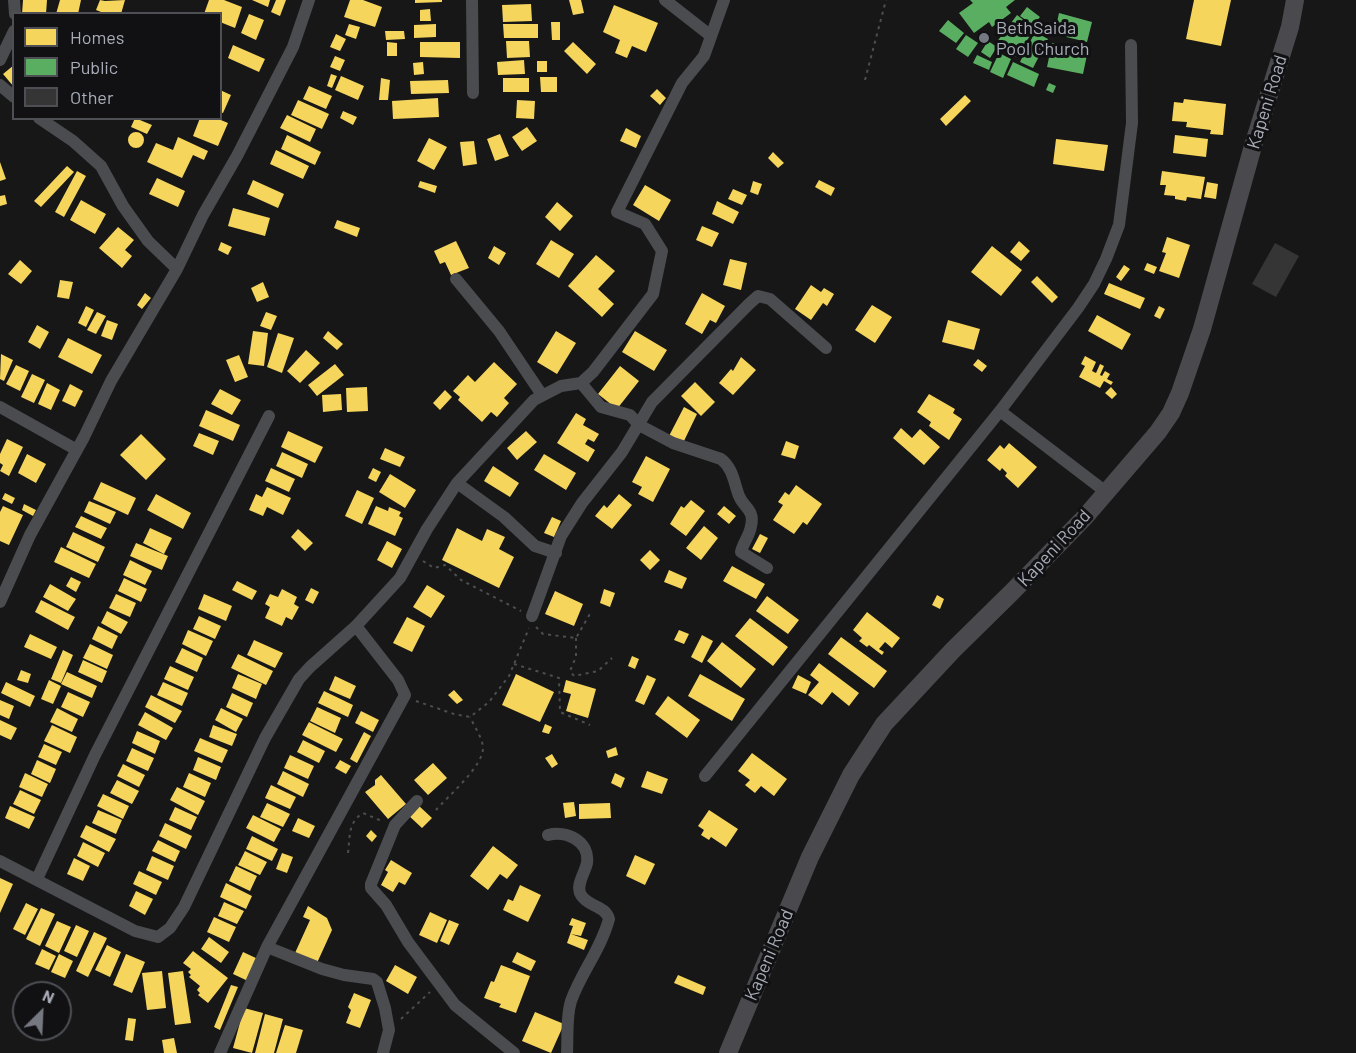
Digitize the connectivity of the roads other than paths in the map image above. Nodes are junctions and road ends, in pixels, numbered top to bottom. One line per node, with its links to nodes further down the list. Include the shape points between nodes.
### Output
1 (309, 0): 14 (street, via 293,47)
2 (472, 0): 11 (street)
3 (664, 0): 7 (street)
4 (724, 0): 7 (street)
5 (1295, 0): 25 (main road, Kapeni Road, via 1202,329 1180,393 1158,432)
6 (12, 35): 9 (street)
7 (711, 36): 17 (street, via 704,56 682,82 617,212 645,224 662,250 653,294)
8 (1131, 45): 20 (street, via 1132,123 1119,225 1083,300)
9 (0, 60)
10 (0, 85): 12 (street)
11 (473, 93)
12 (12, 95)
13 (42, 120): 14 (street, via 100,166 148,241)
14 (177, 269): 23 (street, via 111,381)
15 (456, 279): 18 (street, via 499,331)
16 (826, 348): 22 (street, via 770,299 758,296 673,379 652,402)
17 (581, 383): 18 (street, via 561,386); 22 (street, via 601,407 630,415)
18 (542, 395): 24 (street)
19 (0, 407): 23 (street)
20 (1000, 411): 25 (street); 32 (street)
21 (269, 416): 36 (street, via 100,745)
22 (639, 425): 26 (street, via 582,503 561,536); 27 (street, via 727,464 739,496 751,513 752,524 741,552)
23 (77, 450): 28 (street)
24 (457, 483): 26 (street, via 535,546); 31 (street, via 400,578)
25 (1106, 492): 42 (main road, Kapeni Road, via 884,724 851,775 810,857)
26 (556, 553): 30 (street)
27 (767, 568)
28 (5, 577): 29 (street)
29 (0, 602)
30 (532, 616)
31 (356, 626): 36 (street, via 310,667 285,701 184,907 164,934 158,937 135,931); 37 (street, via 405,695)
32 (705, 776)
33 (417, 801): 40 (street, via 395,825 371,888 439,984 465,1014)
34 (548, 835): 41 (street, via 566,833 582,846 588,861 580,894 605,911 609,920 571,1001)
35 (0, 861): 36 (street)
36 (36, 879)
37 (267, 947): 38 (street); 39 (street, via 322,969 373,979 379,987 389,1030)
38 (220, 1053)
39 (383, 1053)
40 (514, 1053)
41 (567, 1053)
42 (728, 1053)

